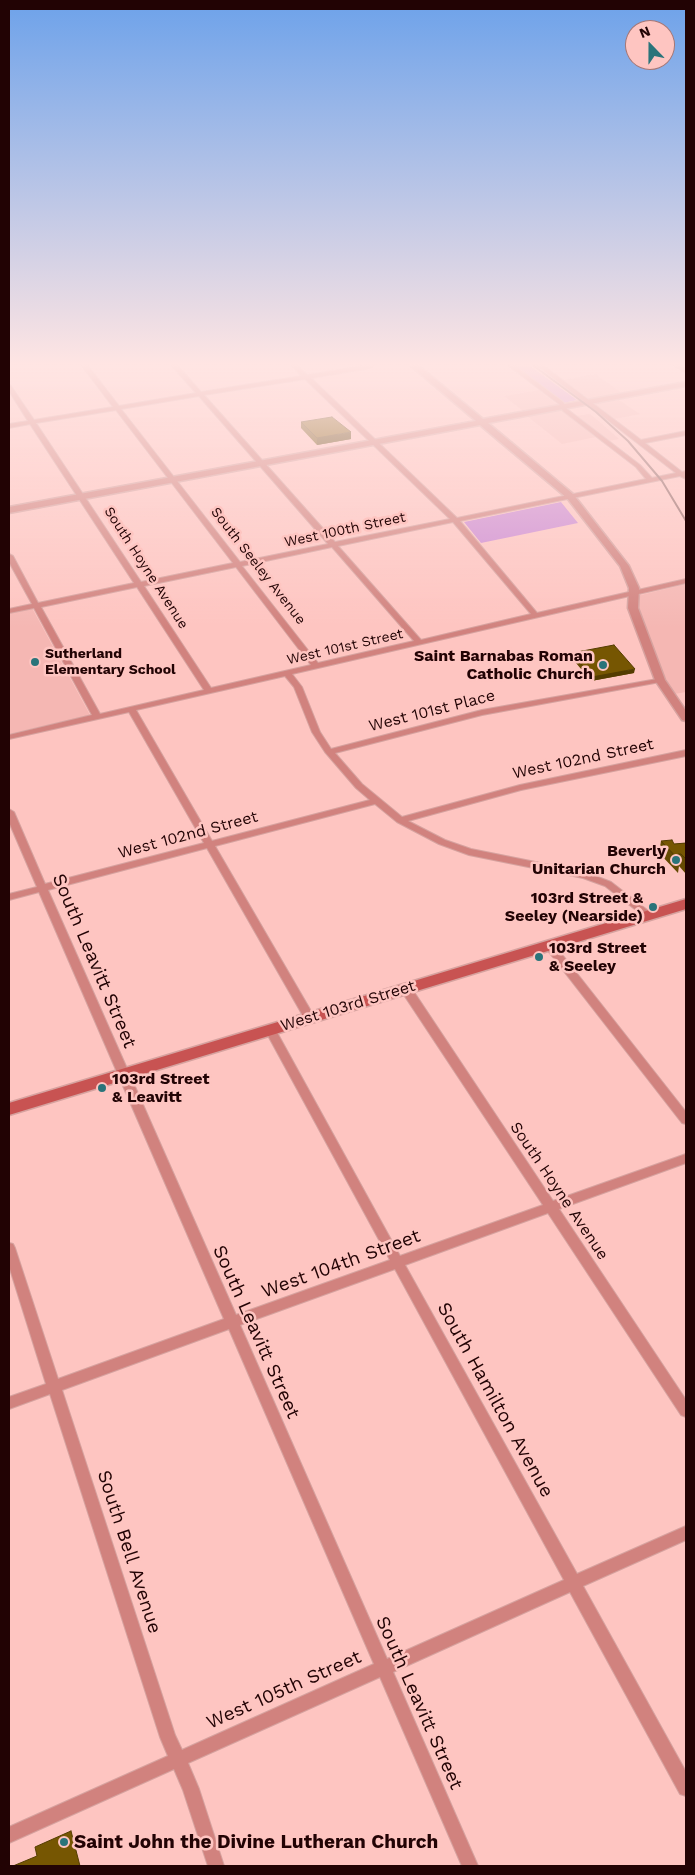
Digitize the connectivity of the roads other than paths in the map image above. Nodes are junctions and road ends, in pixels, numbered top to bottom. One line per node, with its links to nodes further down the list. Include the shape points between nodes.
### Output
1 (53, 454): 13 (street, South Hoyne Avenue)
2 (153, 454): 11 (street, South Seeley Avenue)
3 (253, 454): 9 (street)
4 (312, 454): 9 (street)
5 (386, 454): 16 (street)
6 (519, 454): 14 (street)
7 (622, 454): 12 (street)
8 (655, 454): 10 (street)
9 (261, 463): 11 (street); 17 (street)
10 (685, 475): 12 (street, West 100th Street)
11 (172, 479): 13 (street); 19 (street, South Seeley Avenue)
12 (650, 480): 14 (street, West 100th Street)
13 (81, 496): 15 (street); 21 (street, South Hoyne Avenue)
14 (570, 496): 16 (street, West 100th Street); 22 (street, via 628,573)
15 (9, 510)
16 (455, 520): 17 (street, West 100th Street); 25 (street)
17 (334, 545): 19 (street, West 100th Street); 26 (street)
18 (9, 556): 23 (street)
19 (238, 564): 21 (street, West 100th Street); 27 (street, South Seeley Avenue)
20 (686, 581): 22 (street, West 101st Street)
21 (139, 585): 23 (street, West 100th Street); 30 (street, South Hoyne Avenue)
22 (633, 593): 25 (street, West 101st Street); 29 (street, via 633,608)
23 (36, 606): 24 (street, West 100th Street); 32 (street)
24 (9, 611)
25 (536, 616): 26 (street, West 101st Street)
26 (419, 642): 27 (street, West 101st Street)
27 (316, 666): 28 (street, West 101st Street)
28 (287, 673): 30 (street, West 101st Street); 35 (street, via 298,687 316,732)
29 (660, 680): 33 (street); 35 (street, West 101st Place, via 482,714)
30 (209, 691): 31 (street, West 101st Street)
31 (131, 708): 32 (street, West 101st Street); 40 (street)
32 (96, 716): 34 (street, West 101st Street)
33 (686, 718)
34 (9, 737)
35 (329, 752): 37 (street)
36 (686, 753): 39 (street, West 102nd Street, via 520,788)
37 (376, 801): 39 (street); 40 (street, West 102nd Street)
38 (9, 812): 41 (street, South Leavitt Street)
39 (400, 820): 44 (street, via 442,842 470,852 585,875 608,884)
40 (210, 845): 41 (street, West 102nd Street); 47 (street)
41 (42, 889): 42 (street, West 102nd Street); 49 (street, South Leavitt Street)
42 (9, 898)
43 (686, 904): 44 (main road, West 103rd Street)
44 (648, 915): 45 (main road, West 103rd Street)
45 (549, 945): 46 (main road, West 103rd Street); 51 (street)
46 (406, 989): 47 (main road, West 103rd Street); 53 (street, South Hoyne Avenue)
47 (310, 1018): 48 (main road, West 103rd Street)
48 (270, 1030): 49 (main road, West 103rd Street); 55 (street, South Hamilton Avenue)
49 (123, 1074): 50 (main road, West 103rd Street); 56 (street, South Leavitt Street)
50 (9, 1109)
51 (686, 1120)
52 (686, 1158): 53 (street, West 104th Street)
53 (550, 1208): 55 (street, West 104th Street); 59 (street, South Hoyne Avenue)
54 (9, 1248): 57 (street, South Bell Avenue)
55 (398, 1264): 56 (street, West 104th Street); 61 (street, South Hamilton Avenue)
56 (231, 1323): 57 (street, West 104th Street); 62 (street, South Leavitt Street)
57 (54, 1387): 58 (street, West 104th Street); 63 (street, South Bell Avenue, via 168,1737)
58 (9, 1403)
59 (686, 1411)
60 (686, 1533): 61 (street, West 105th Street)
61 (573, 1582): 62 (street, West 105th Street); 64 (street, South Hamilton Avenue)
62 (383, 1667): 63 (street, West 105th Street); 67 (street, South Leavitt Street)
63 (179, 1760): 65 (street, West 105th Street); 66 (street, South Bell Avenue)
64 (686, 1788)
65 (9, 1835)
66 (216, 1866)
67 (470, 1866)

